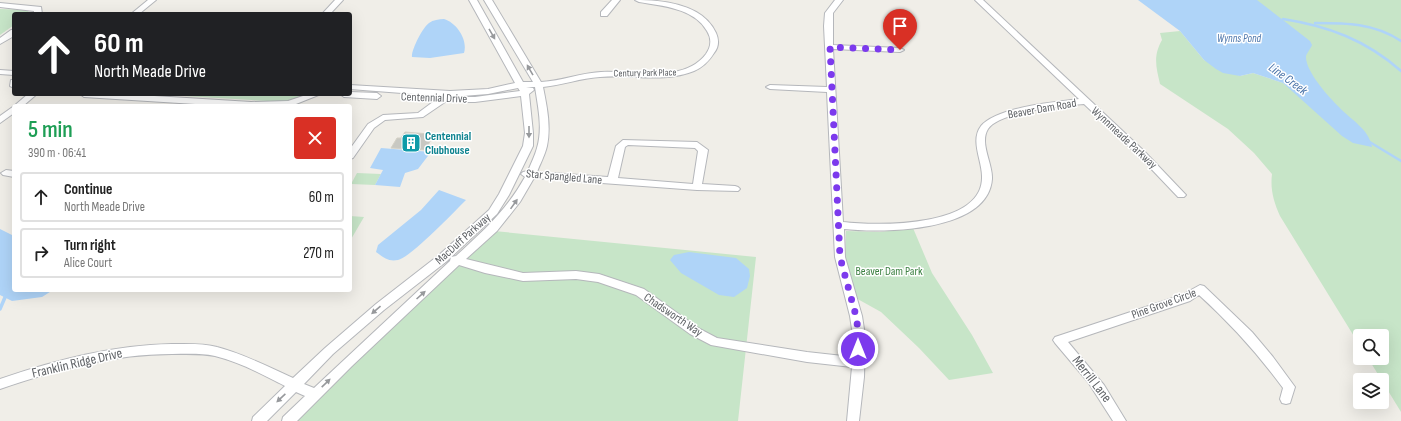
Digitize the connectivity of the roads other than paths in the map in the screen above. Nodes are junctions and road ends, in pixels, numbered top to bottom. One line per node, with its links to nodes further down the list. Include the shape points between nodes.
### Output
1 (152, 0): 11 (street)
2 (339, 0): 12 (street)
3 (473, 0): 23 (street, MacDuff Parkway, one-way to 23)
4 (488, 0): 20 (street, MacDuff Parkway, one-way to 4)
5 (616, 0): 13 (street)
6 (639, 0): 20 (street, Century Park Place, via 675,6 698,16 714,37 714,48 707,59 694,70 677,73 602,74)
7 (839, 0): 16 (street, via 829,13)
8 (979, 0): 30 (street, Wynnmeade Parkway)
9 (0, 5): 10 (street, via 31,7 38,9)
10 (38, 12)
11 (137, 12)
12 (328, 12)
13 (604, 14)
14 (12, 33): 15 (street)
15 (0, 42)
16 (830, 47): 17 (street); 24 (street)
17 (900, 50)
18 (0, 72): 19 (street)
19 (12, 73)
20 (539, 86): 23 (street, Century Park Place); 38 (street, MacDuff Parkway, via 544,133 542,147)
21 (352, 87): 29 (street, Centennial Drive)
22 (770, 87): 24 (street)
23 (523, 89): 29 (street, Centennial Drive, via 484,99 460,100); 37 (street, MacDuff Parkway, one-way to 37, via 529,132 528,146)
24 (832, 90): 43 (street)
25 (352, 94): 29 (street, Centennial Drive)
26 (30, 96): 31 (street)
27 (129, 96): 32 (street)
28 (311, 96): 33 (street)
29 (445, 96): 36 (street, via 420,115 382,118 371,126)
30 (1085, 101): 42 (street, Wynnmeade Parkway, via 1141,153); 43 (street, Beaver Dam Road, via 1022,110 993,120 984,127 980,143 987,171 984,190 973,205 956,215 912,226 890,228)
31 (20, 104)
32 (237, 104)
33 (289, 104)
34 (12, 111): 35 (street)
35 (0, 120)
36 (352, 153)
37 (516, 173): 38 (street, Star Spangled Lane); 44 (street, MacDuff Parkway, via 493,212)
38 (531, 175): 39 (street, Star Spangled Lane); 45 (street, MacDuff Parkway, one-way to 38, via 507,214)
39 (612, 181): 40 (street, Star Spangled Lane); 40 (street, Star Spangled Lane, via 621,146 626,142 697,145 703,150)
40 (697, 187): 41 (street, Star Spangled Lane)
41 (735, 189)
42 (1181, 195)
43 (838, 225): 47 (street, via 842,271 856,316 859,336)
44 (444, 258): 45 (street, Chadsworth Way); 49 (street, MacDuff Parkway, one-way to 49, via 380,306)
45 (460, 260): 47 (street, Chadsworth Way, via 485,269 523,276 576,275 598,278 640,292 694,331 715,342 807,358); 50 (street, MacDuff Parkway, one-way to 45)
46 (1059, 340): 51 (street, Pine Grove Circle, via 1186,298 1200,289 1222,309 1279,373 1289,387); 55 (street, Merrill Lane, via 1108,397)
47 (857, 363): 54 (street)
48 (0, 384): 49 (street, Franklin Ridge Drive, via 110,353 185,349 216,352 245,361)
49 (294, 386): 50 (street, Franklin Ridge Drive); 52 (street, MacDuff Parkway, one-way to 52)
50 (315, 394): 53 (street, MacDuff Parkway)
51 (1286, 399)
52 (258, 421)
53 (288, 421)
54 (853, 421)
55 (1120, 421)

